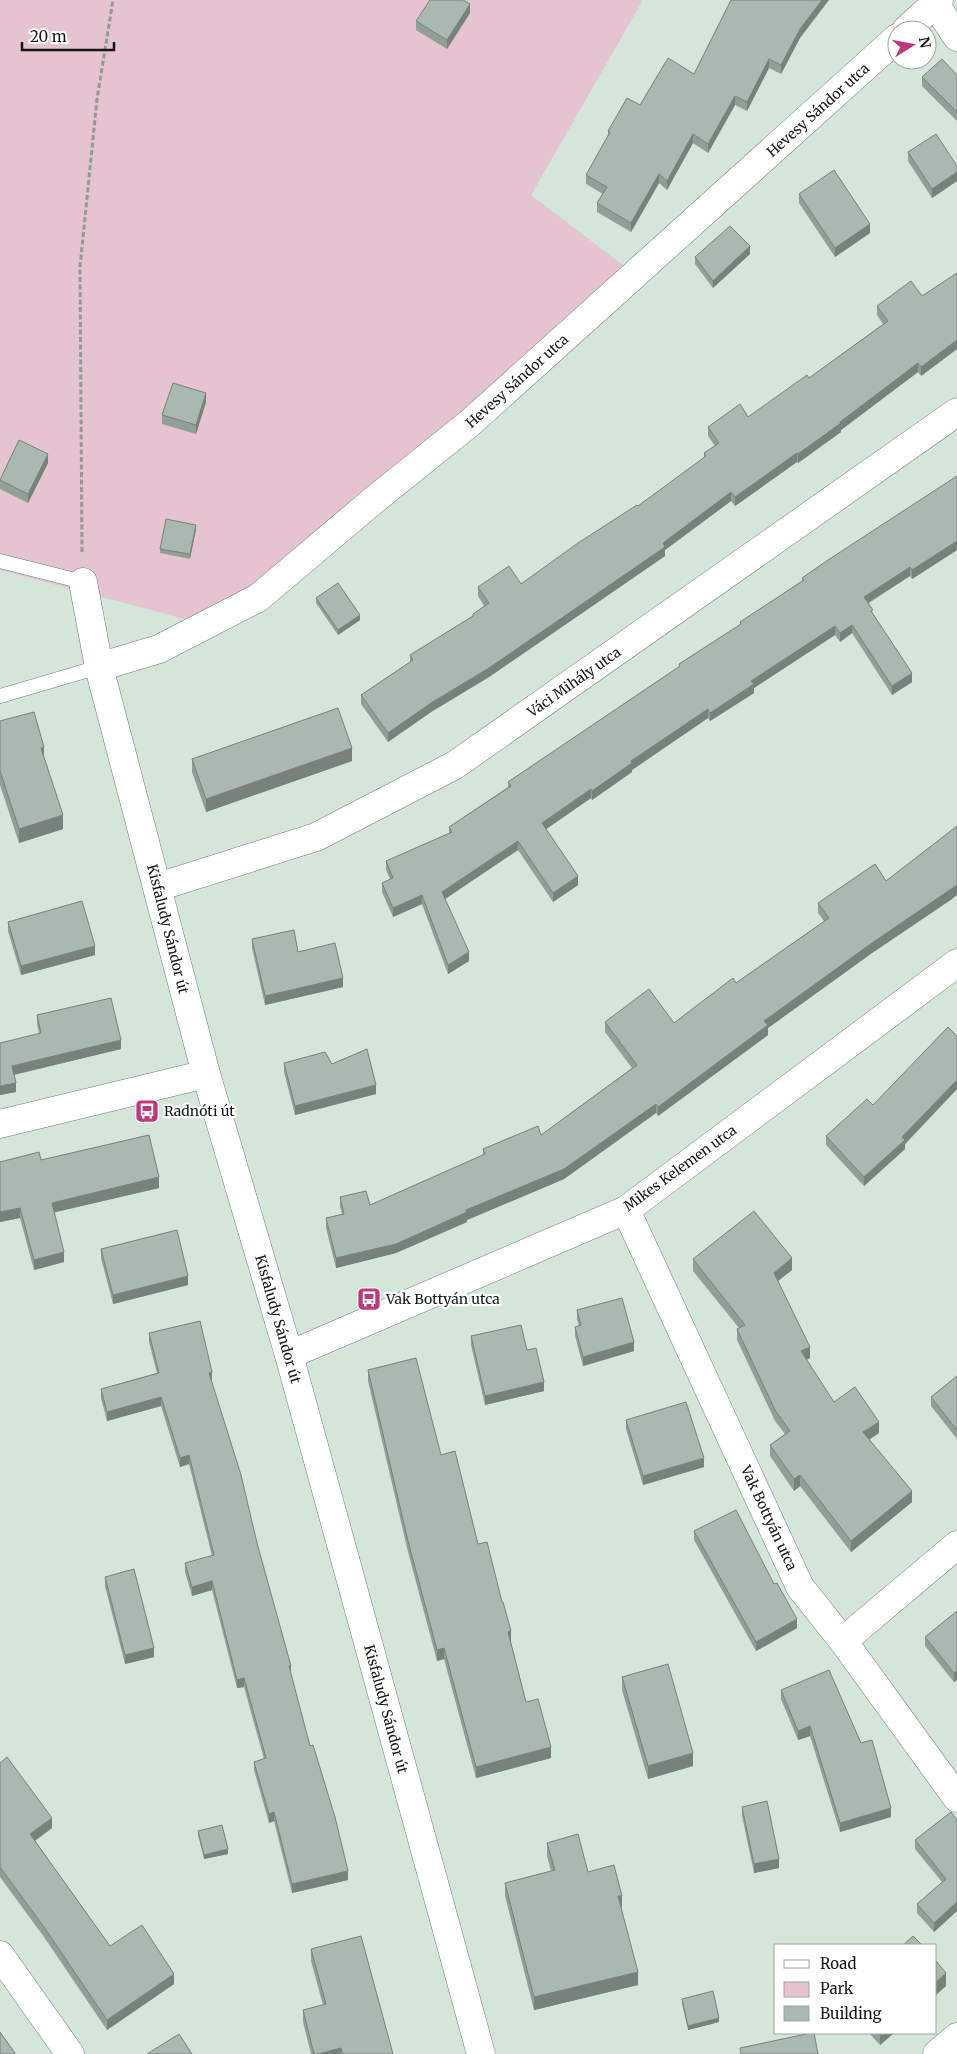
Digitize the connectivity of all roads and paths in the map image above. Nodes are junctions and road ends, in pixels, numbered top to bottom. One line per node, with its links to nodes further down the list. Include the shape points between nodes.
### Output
1 (113, 0): 8 (path, via 97,99 80,267)
2 (937, 2): 3 (street); 4 (street)
3 (917, 20)
4 (957, 37)
5 (887, 47): 9 (street, Hevesy Sándor utca, via 471,422 258,598 159,649)
6 (957, 412): 11 (street, Váci Mihály utca, via 455,765 316,837)
7 (0, 561): 8 (lane)
8 (82, 582): 9 (street, Kisfaludy Sándor út)
9 (99, 667): 10 (lane); 11 (street, Kisfaludy Sándor út)
10 (0, 696)
11 (158, 887): 13 (street, Kisfaludy Sándor út)
12 (957, 963): 15 (street, Mikes Kelemen utca)
13 (206, 1074): 14 (street); 16 (street, Kisfaludy Sándor út)
14 (0, 1124)
15 (626, 1210): 16 (street, Mikes Kelemen utca); 18 (street, Vak Bottyán utca, via 800,1587)
16 (290, 1355): 23 (street, Kisfaludy Sándor út)
17 (957, 1545): 18 (street)
18 (843, 1641): 19 (street, Vak Bottyán utca)
19 (957, 1798)
20 (0, 1955): 22 (street)
21 (957, 2037): 24 (street)
22 (70, 2054)
23 (481, 2054)
24 (937, 2054)

